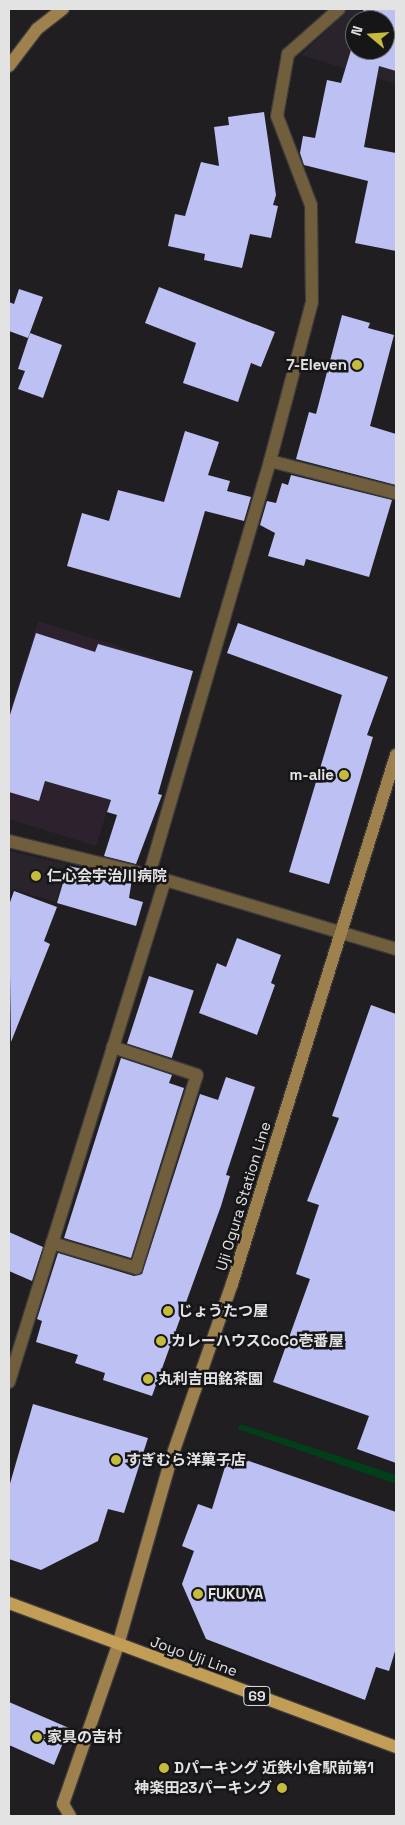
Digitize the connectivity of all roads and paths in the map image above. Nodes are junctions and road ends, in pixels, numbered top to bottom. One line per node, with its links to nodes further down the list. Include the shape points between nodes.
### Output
1 (339, 9): 4 (street, via 288,54 277,116 311,204 312,302)
2 (58, 11): 3 (main road, via 37,29)
3 (9, 66)
4 (270, 461): 5 (street); 8 (street)
5 (396, 493)
6 (396, 755): 10 (main road, Uji Ogura Station Line)
7 (9, 841): 8 (street)
8 (149, 875): 9 (street)
9 (165, 880): 10 (street); 12 (street)
10 (342, 932): 11 (street); 16 (main road, Uji Ogura Station Line, via 232,1284 175,1448)
11 (396, 949)
12 (113, 1047): 13 (street); 13 (street, via 197,1075 136,1268)
13 (52, 1243): 14 (street)
14 (9, 1382)
15 (9, 1603): 16 (main road, Joyo Uji Line / 69)
16 (118, 1645): 17 (main road, Joyo Uji Line / 69); 18 (main road, Uji Ogura Station Line, via 63,1804)
17 (396, 1747)
18 (70, 1816)

